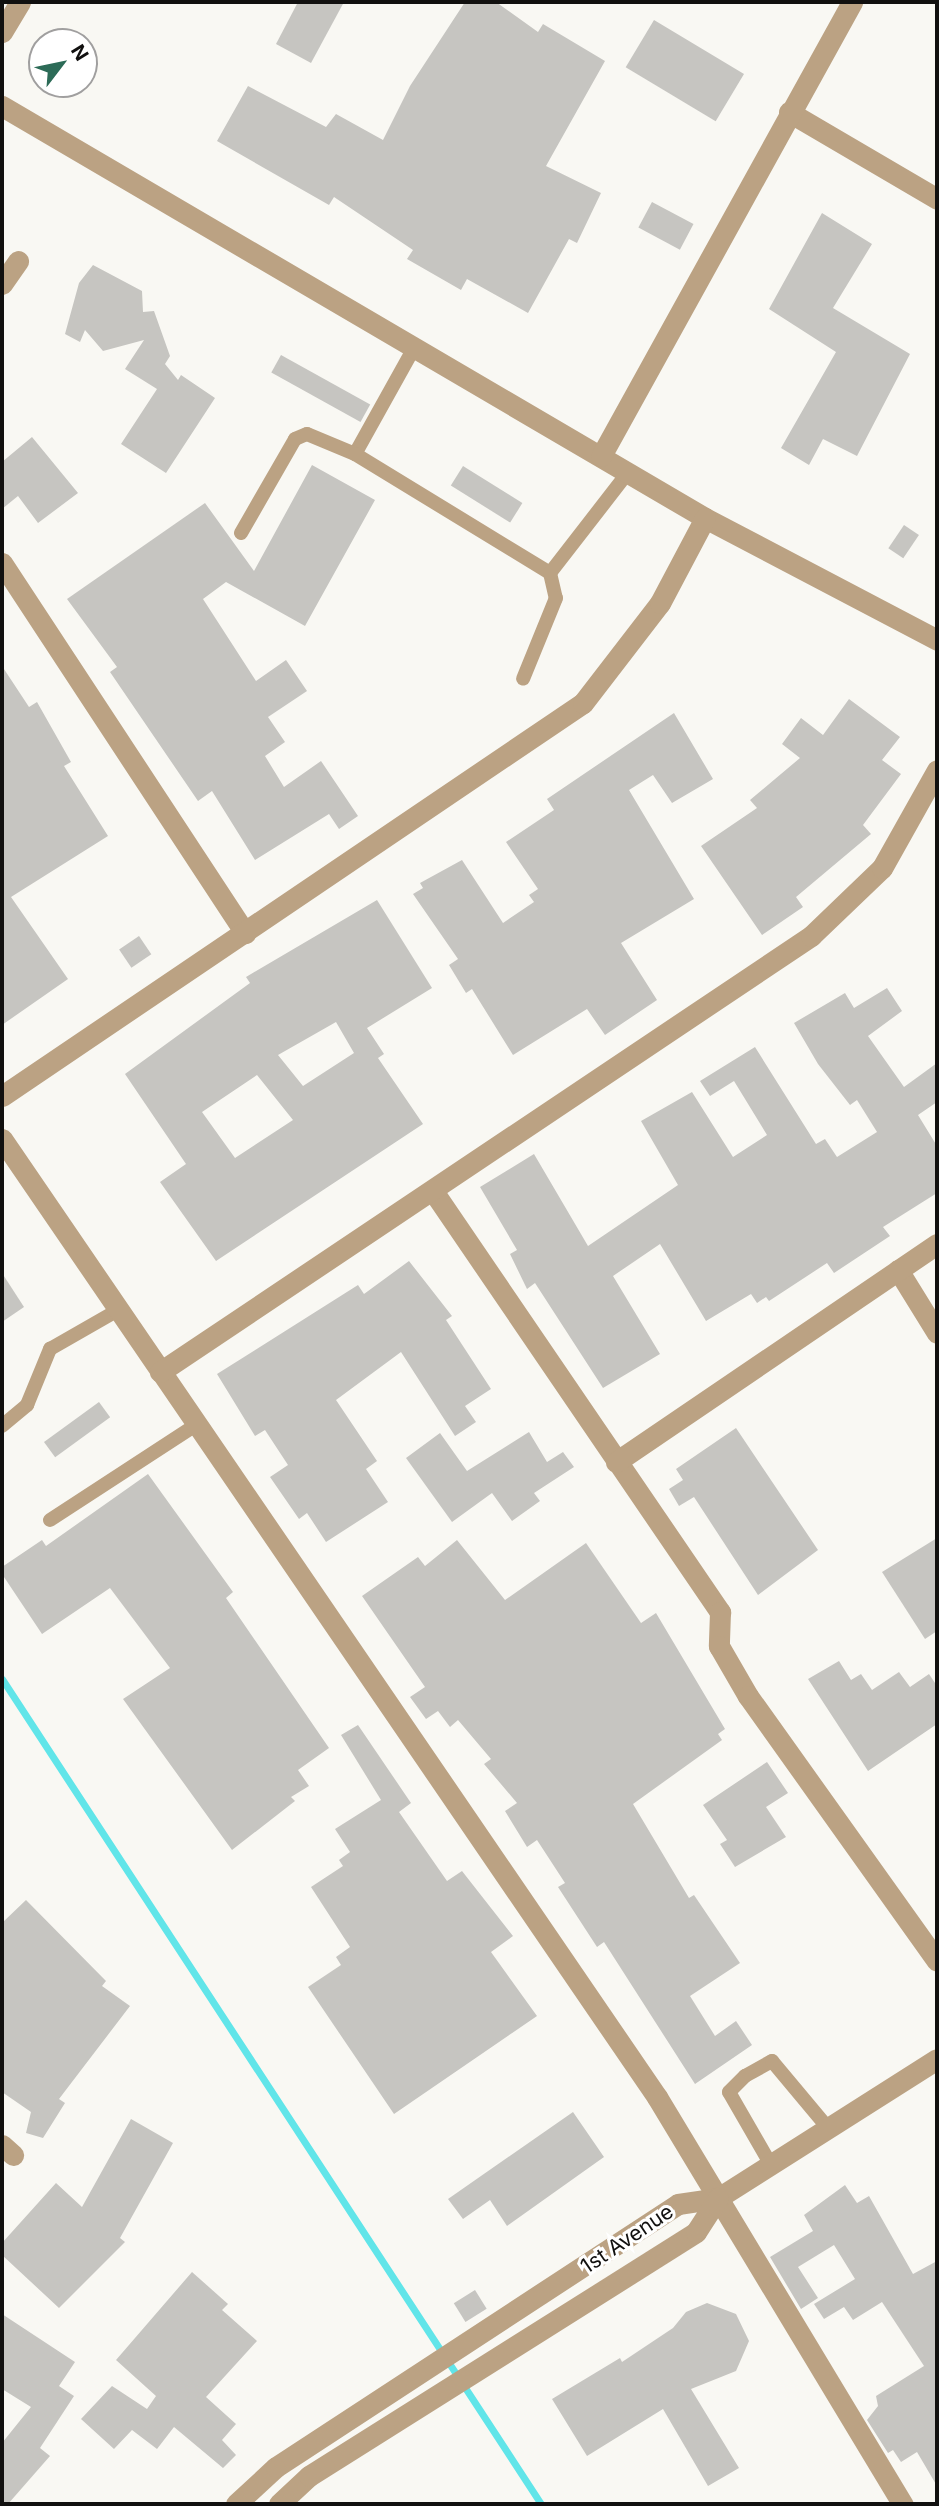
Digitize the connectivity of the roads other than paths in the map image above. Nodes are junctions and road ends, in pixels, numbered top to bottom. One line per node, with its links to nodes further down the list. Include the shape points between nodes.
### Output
1 (20, 2): 3 (street)
2 (852, 2): 5 (street)
3 (2, 32)
4 (2, 106): 9 (street)
5 (789, 112): 6 (street); 11 (street)
6 (937, 199)
7 (18, 261): 8 (street)
8 (2, 284)
9 (414, 350): 10 (lane); 11 (street)
10 (355, 454): 14 (lane, via 307,434 295,439); 16 (lane)
11 (601, 456): 12 (street)
12 (629, 471): 13 (street); 16 (lane)
13 (705, 518): 17 (street); 20 (street, via 660,603 583,703)
14 (241, 533)
15 (2, 563): 20 (street)
16 (550, 573): 18 (lane, via 556,598)
17 (937, 640)
18 (523, 679)
19 (937, 769): 23 (street, via 881,868 811,936)
20 (244, 933): 21 (street)
21 (2, 1096)
22 (2, 1139): 26 (street)
23 (433, 1191): 28 (street); 31 (street)
24 (937, 1244): 25 (street)
25 (898, 1270): 27 (street); 31 (street)
26 (118, 1310): 28 (street); 29 (lane, via 50,1349 27,1405)
27 (937, 1333)
28 (159, 1372): 30 (street)
29 (2, 1426)
30 (194, 1426): 32 (lane); 37 (street, via 657,2096)
31 (616, 1462): 33 (street, via 720,1612 719,1646 748,1696)
32 (50, 1520)
33 (937, 1961)
34 (937, 2059): 35 (street)
35 (828, 2128): 36 (street); 36 (lane, via 772,2061 745,2076 729,2092)
36 (771, 2165): 37 (street)
37 (718, 2198): 38 (street, 1st Avenue, via 678,2204 276,2467); 39 (street, 1st Avenue, via 696,2232 347,2452); 40 (street)
38 (236, 2504)
39 (279, 2504)
40 (903, 2504)

